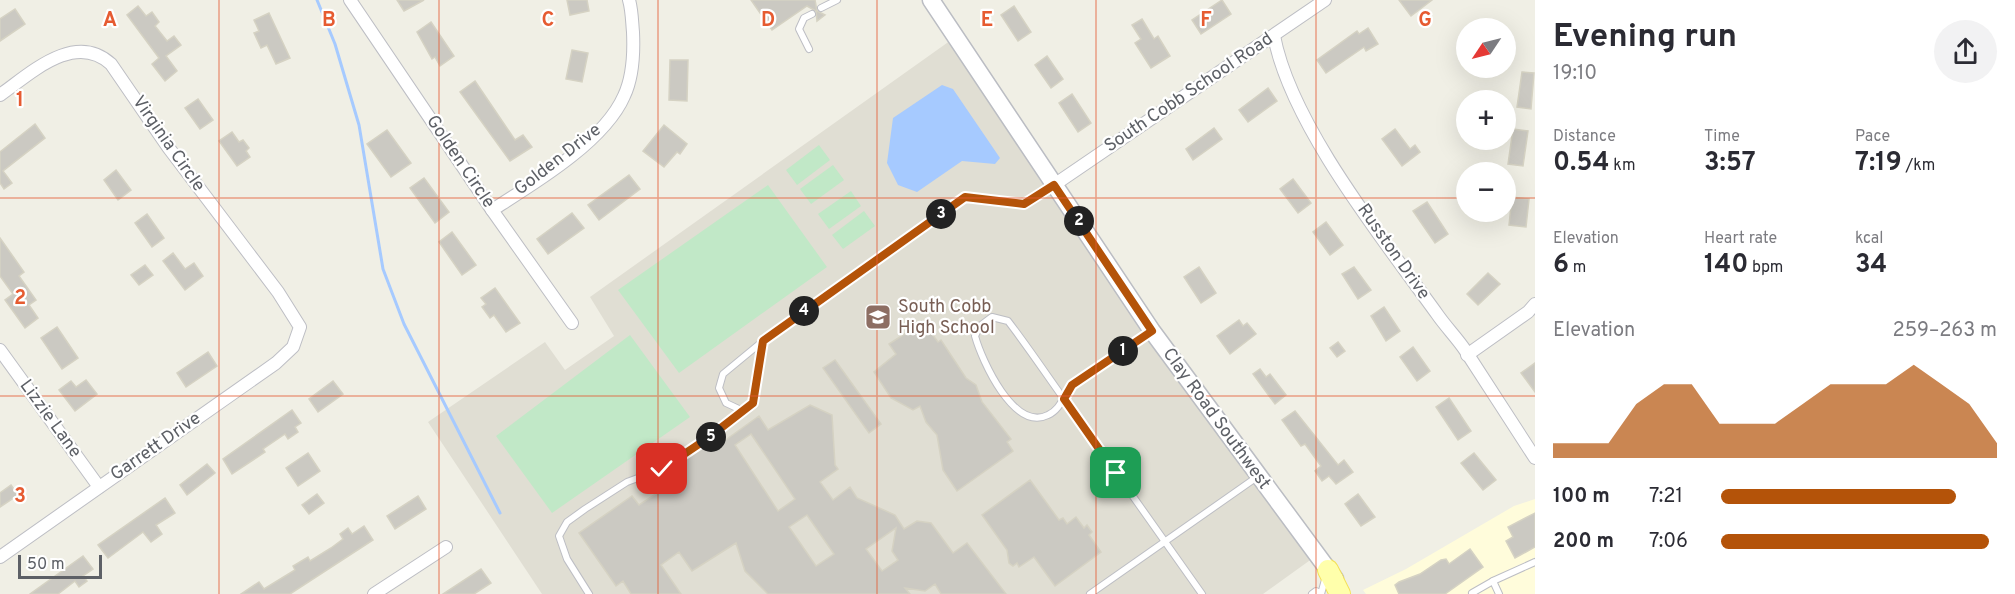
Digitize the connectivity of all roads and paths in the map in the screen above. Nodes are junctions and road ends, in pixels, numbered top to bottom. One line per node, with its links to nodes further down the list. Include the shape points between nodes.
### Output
1 (350, 0): 12 (street, Golden Circle)
2 (629, 0): 12 (street, Golden Drive, via 632,64 629,82 616,110 579,149)
3 (837, 0): 6 (lane)
4 (931, 0): 11 (street, Clay Road Southwest)
5 (1325, 0): 8 (street, South Cobb School Road)
6 (821, 9)
7 (812, 14): 9 (lane, via 804,18 799,29)
8 (1274, 36): 11 (street, South Cobb School Road); 19 (street, Russton Drive, via 1295,97 1319,143)
9 (809, 49)
10 (0, 95): 15 (street, Virginia Circle, via 39,67 67,53 93,51 103,57)
11 (1054, 185): 16 (street, Clay Road Southwest); 17 (lane, via 1024,204 965,197)
12 (492, 210): 14 (street, Golden Circle)
13 (1535, 304): 19 (street)
14 (572, 323)
15 (300, 327): 24 (street, Garrett Drive, via 293,347 276,363)
16 (1152, 331): 20 (lane, via 1072,385); 23 (street, Clay Road Southwest)
17 (763, 341): 21 (lane, via 753,403); 21 (lane, via 723,374 719,388 726,403)
18 (0, 350): 24 (street, Lizzie Lane)
19 (1467, 355): 22 (street, Russton Drive)
20 (1064, 399): 20 (lane, via 1008,321 992,317 980,326 975,336 981,359 996,386 1019,409 1032,418 1045,417 1055,412); 25 (lane)
21 (741, 410): 33 (lane, via 662,469 627,482 567,522 559,536 567,559)
22 (1535, 458)
23 (1257, 477): 25 (lane); 29 (street, Clay Road Southwest)
24 (99, 487): 27 (street, Garrett Drive)
25 (1165, 541): 34 (lane); 35 (lane)
26 (446, 547): 32 (street)
27 (0, 557)
28 (1535, 562): 30 (lane)
29 (1328, 570): 37 (main road); 38 (street, Clay Road Southwest)
30 (1493, 581): 31 (lane); 39 (lane)
31 (1472, 593)
32 (374, 594)
33 (589, 594)
34 (1090, 594)
35 (1202, 594)
36 (1312, 594): 37 (lane)
37 (1327, 594)
38 (1347, 594)
39 (1499, 594)

